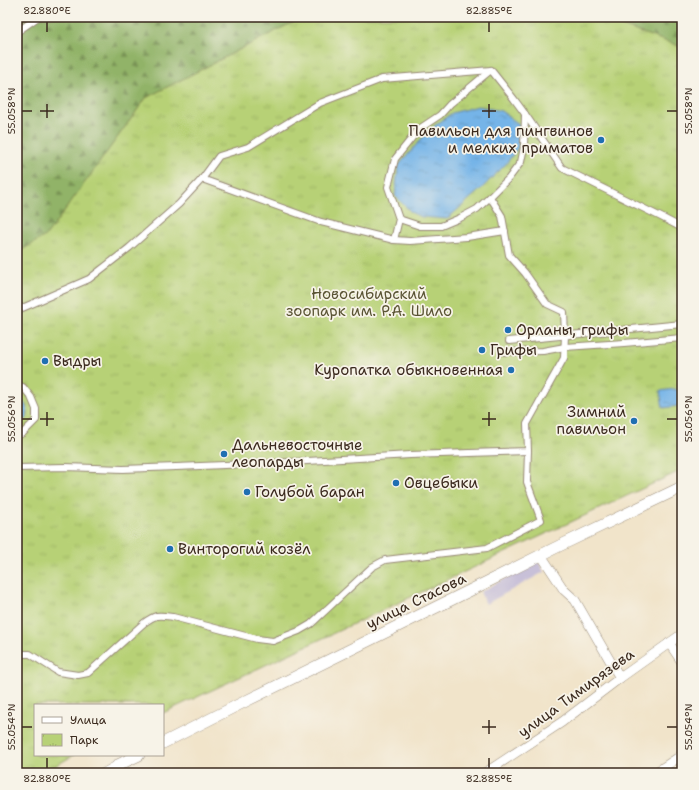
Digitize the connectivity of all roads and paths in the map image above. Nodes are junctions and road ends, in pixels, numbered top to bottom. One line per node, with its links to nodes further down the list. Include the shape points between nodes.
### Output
1 (38, 17): 2 (street)
2 (17, 32)
3 (491, 70): 4 (street); 5 (street, via 382,79 320,103 248,147 219,156); 7 (street, via 440,115 419,129 395,159 388,187)
4 (525, 114): 6 (street, via 524,147 520,162 509,178); 8 (street, via 562,168)
5 (202, 179): 10 (street, via 321,222); 11 (street, via 179,204 89,279)
6 (490, 197): 7 (street, via 476,209 441,226 420,226); 9 (street, via 502,216)
7 (399, 219): 10 (street)
8 (682, 228)
9 (505, 231): 10 (street, via 467,237); 13 (street, via 509,255 547,304 564,312)
10 (394, 240)
11 (17, 309)
12 (682, 324): 13 (street)
13 (565, 335): 15 (street); 16 (street)
14 (682, 338): 16 (street, via 624,344)
15 (509, 341)
16 (565, 346): 17 (street, via 543,351); 20 (street, via 564,358 527,424)
17 (504, 352)
18 (17, 385): 19 (street, via 23,387 31,397 36,409 36,420)
19 (17, 436)
20 (528, 451): 21 (street, via 189,467); 26 (street, via 527,482 541,520 487,548 385,560 372,567 311,624 273,641 257,640 159,615 144,623 88,673 78,675 58,672 30,654)
21 (17, 468)
22 (682, 488): 23 (street, улица Стасова)
23 (541, 555): 28 (street, via 564,590 575,600); 29 (street, улица Стасова)
24 (682, 634): 25 (street, улица Тимирязева)
25 (669, 643): 27 (street); 28 (street, улица Тимирязева)
26 (17, 654)
27 (682, 662)
28 (620, 678): 34 (street, улица Тимирязева, via 562,722)
29 (164, 742)
30 (682, 755): 35 (street)
31 (138, 756): 32 (street)
32 (118, 769): 33 (street)
33 (104, 773)
34 (485, 773)
35 (654, 773)

